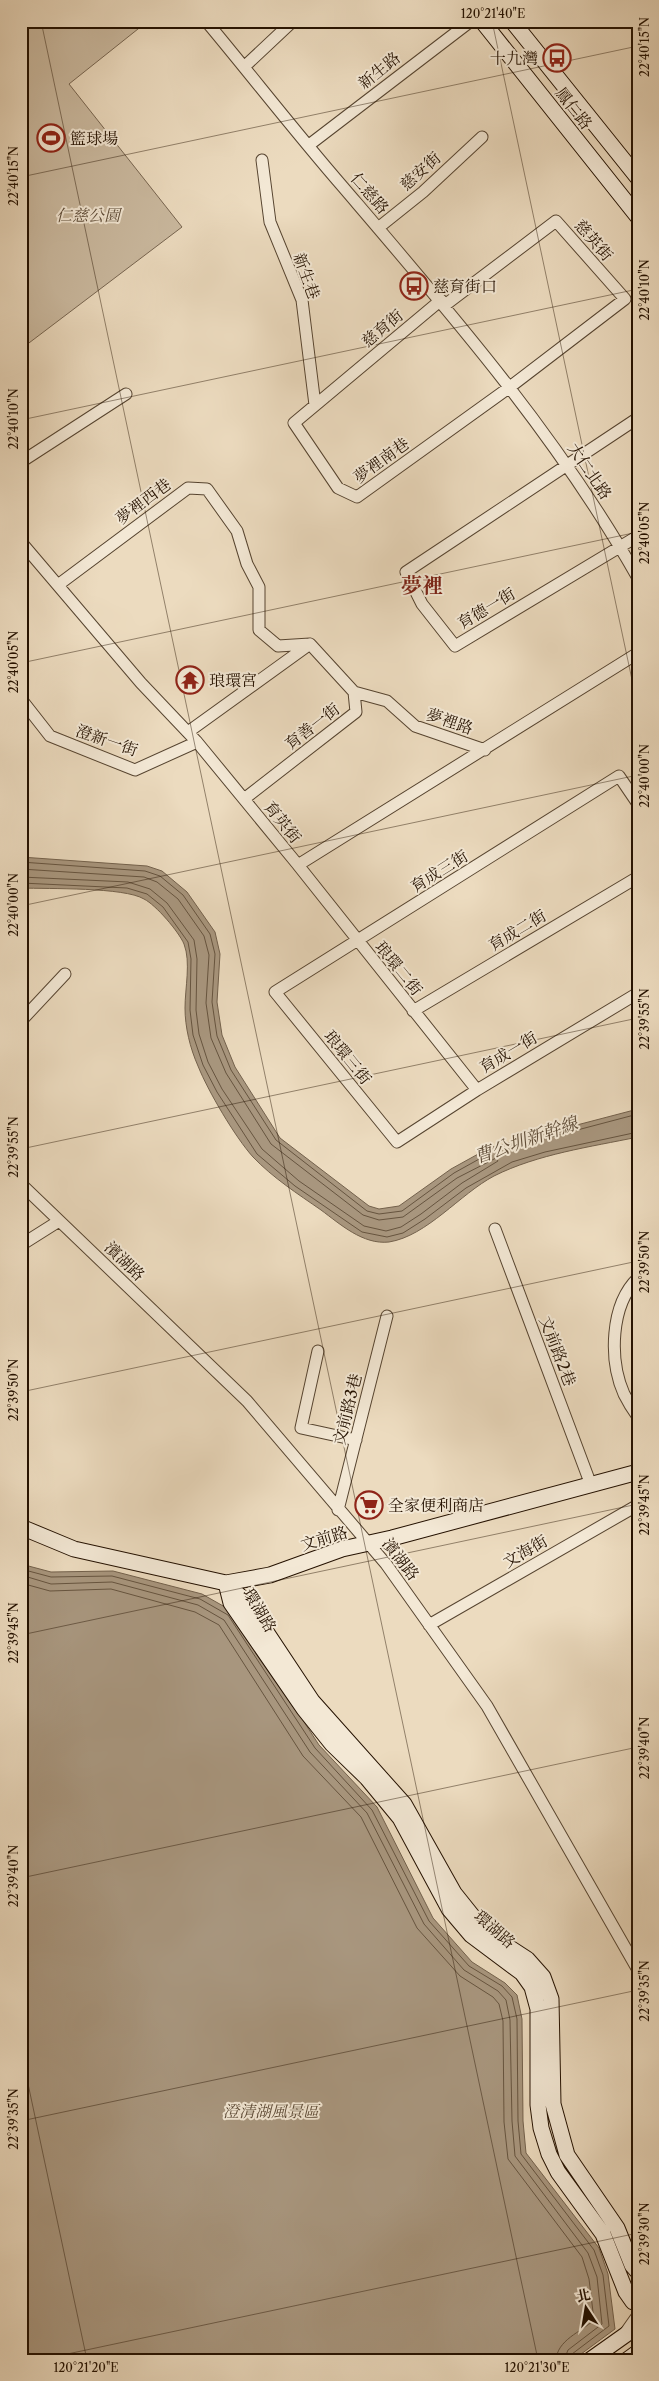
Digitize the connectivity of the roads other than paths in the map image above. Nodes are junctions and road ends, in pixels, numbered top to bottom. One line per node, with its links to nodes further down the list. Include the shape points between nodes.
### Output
1 (206, 21): 6 (street, 仁慈路)
2 (293, 21): 6 (street)
3 (471, 21): 8 (street, 新生路)
4 (482, 21): 11 (street, 鳳仁路)
5 (512, 21): 10 (street, 鳳仁路)
6 (244, 67): 8 (street, 仁慈路)
7 (482, 137): 12 (street, 慈安街, via 423,192)
8 (309, 145): 12 (street, 仁慈路)
9 (262, 160): 17 (street, 新生巷, via 270,222 302,300)
10 (638, 178)
11 (638, 217)
12 (378, 228): 13 (street, 仁慈路)
13 (443, 303): 14 (street, 慈育街); 15 (street, 仁慈路); 15 (street, 慈英街, via 556,221 625,299)
14 (368, 361): 17 (street, 夢裡南巷)
15 (510, 387): 17 (street, 夢裡南巷, via 357,497 338,488 294,423); 20 (street, 大仁北路)
16 (126, 394): 19 (street)
17 (316, 405)
18 (638, 418): 20 (street)
19 (21, 462)
20 (566, 463): 23 (street, 大仁北路); 23 (street, 育德一街, via 406,572 422,604 455,646)
21 (638, 536): 23 (street)
22 (21, 542): 25 (street, 育英街)
23 (620, 546): 24 (street, 大仁北路)
24 (638, 578)
25 (58, 586): 26 (street, 夢裡西巷, via 188,488 207,489 237,531 247,564 259,587 259,630 278,646); 30 (street, 育英街, via 141,683)
26 (310, 644): 28 (street, 育善一街); 30 (street)
27 (638, 653): 32 (street, 育英街)
28 (354, 692): 32 (street, 夢裡路, via 387,701 415,726); 33 (street, 育善一街, via 356,712)
29 (21, 699): 31 (street, 澄新一街, via 50,736 135,770)
30 (188, 732): 31 (street, 育英街)
31 (197, 742): 33 (street, 育英街)
32 (485, 750): 35 (street, 育英街)
33 (244, 799): 35 (street, 育英街)
34 (638, 804): 37 (street, 育成三街, via 619,776)
35 (298, 865): 37 (street, 琅環二街)
36 (638, 877): 41 (street, 育成二街)
37 (358, 942): 39 (street, 育成三街); 41 (street, 琅環二街)
38 (65, 974): 42 (street)
39 (275, 992): 44 (street, 琅環三街)
40 (638, 993): 43 (street, 育成一街)
41 (413, 1011): 43 (street, 琅環二街)
42 (21, 1020)
43 (477, 1090): 44 (street, 育成一街)
44 (397, 1142)
45 (21, 1184): 46 (street, 濱湖路)
46 (59, 1221): 48 (street); 57 (street, 濱湖路, via 247,1401)
47 (495, 1229): 55 (street, 文前路2巷)
48 (21, 1245)
49 (638, 1278): 52 (street, via 628,1288 615,1337 616,1365 624,1393)
50 (387, 1316): 53 (street, 文前路3巷)
51 (318, 1351): 53 (street, via 301,1428)
52 (638, 1417)
53 (356, 1440): 57 (street, 文前路3巷)
54 (638, 1472): 55 (street, 文前路)
55 (591, 1485): 59 (street, 文前路)
56 (638, 1505): 61 (street, 文海街)
57 (338, 1510): 59 (street, 濱湖路)
58 (21, 1527): 60 (street, 文前路, via 74,1549)
59 (368, 1544): 60 (street, 文前路, via 342,1549 270,1575); 61 (street, 濱湖路)
60 (226, 1583): 63 (street, 環湖路, via 247,1602 312,1701 404,1804 459,1899 481,1924 527,1959 543,1977 551,2000)
61 (429, 1625): 62 (street, 濱湖路, via 487,1706)
62 (638, 1970)
63 (545, 2067): 64 (street, 環湖路, via 567,2155 617,2228); 65 (street, 環湖路, via 538,2105 549,2154 558,2172 603,2234 626,2292 633,2302)
64 (638, 2272)
65 (638, 2303)
66 (638, 2315): 67 (street)
67 (632, 2329): 69 (street)
68 (638, 2352): 70 (street)
69 (590, 2360)
70 (627, 2360)

